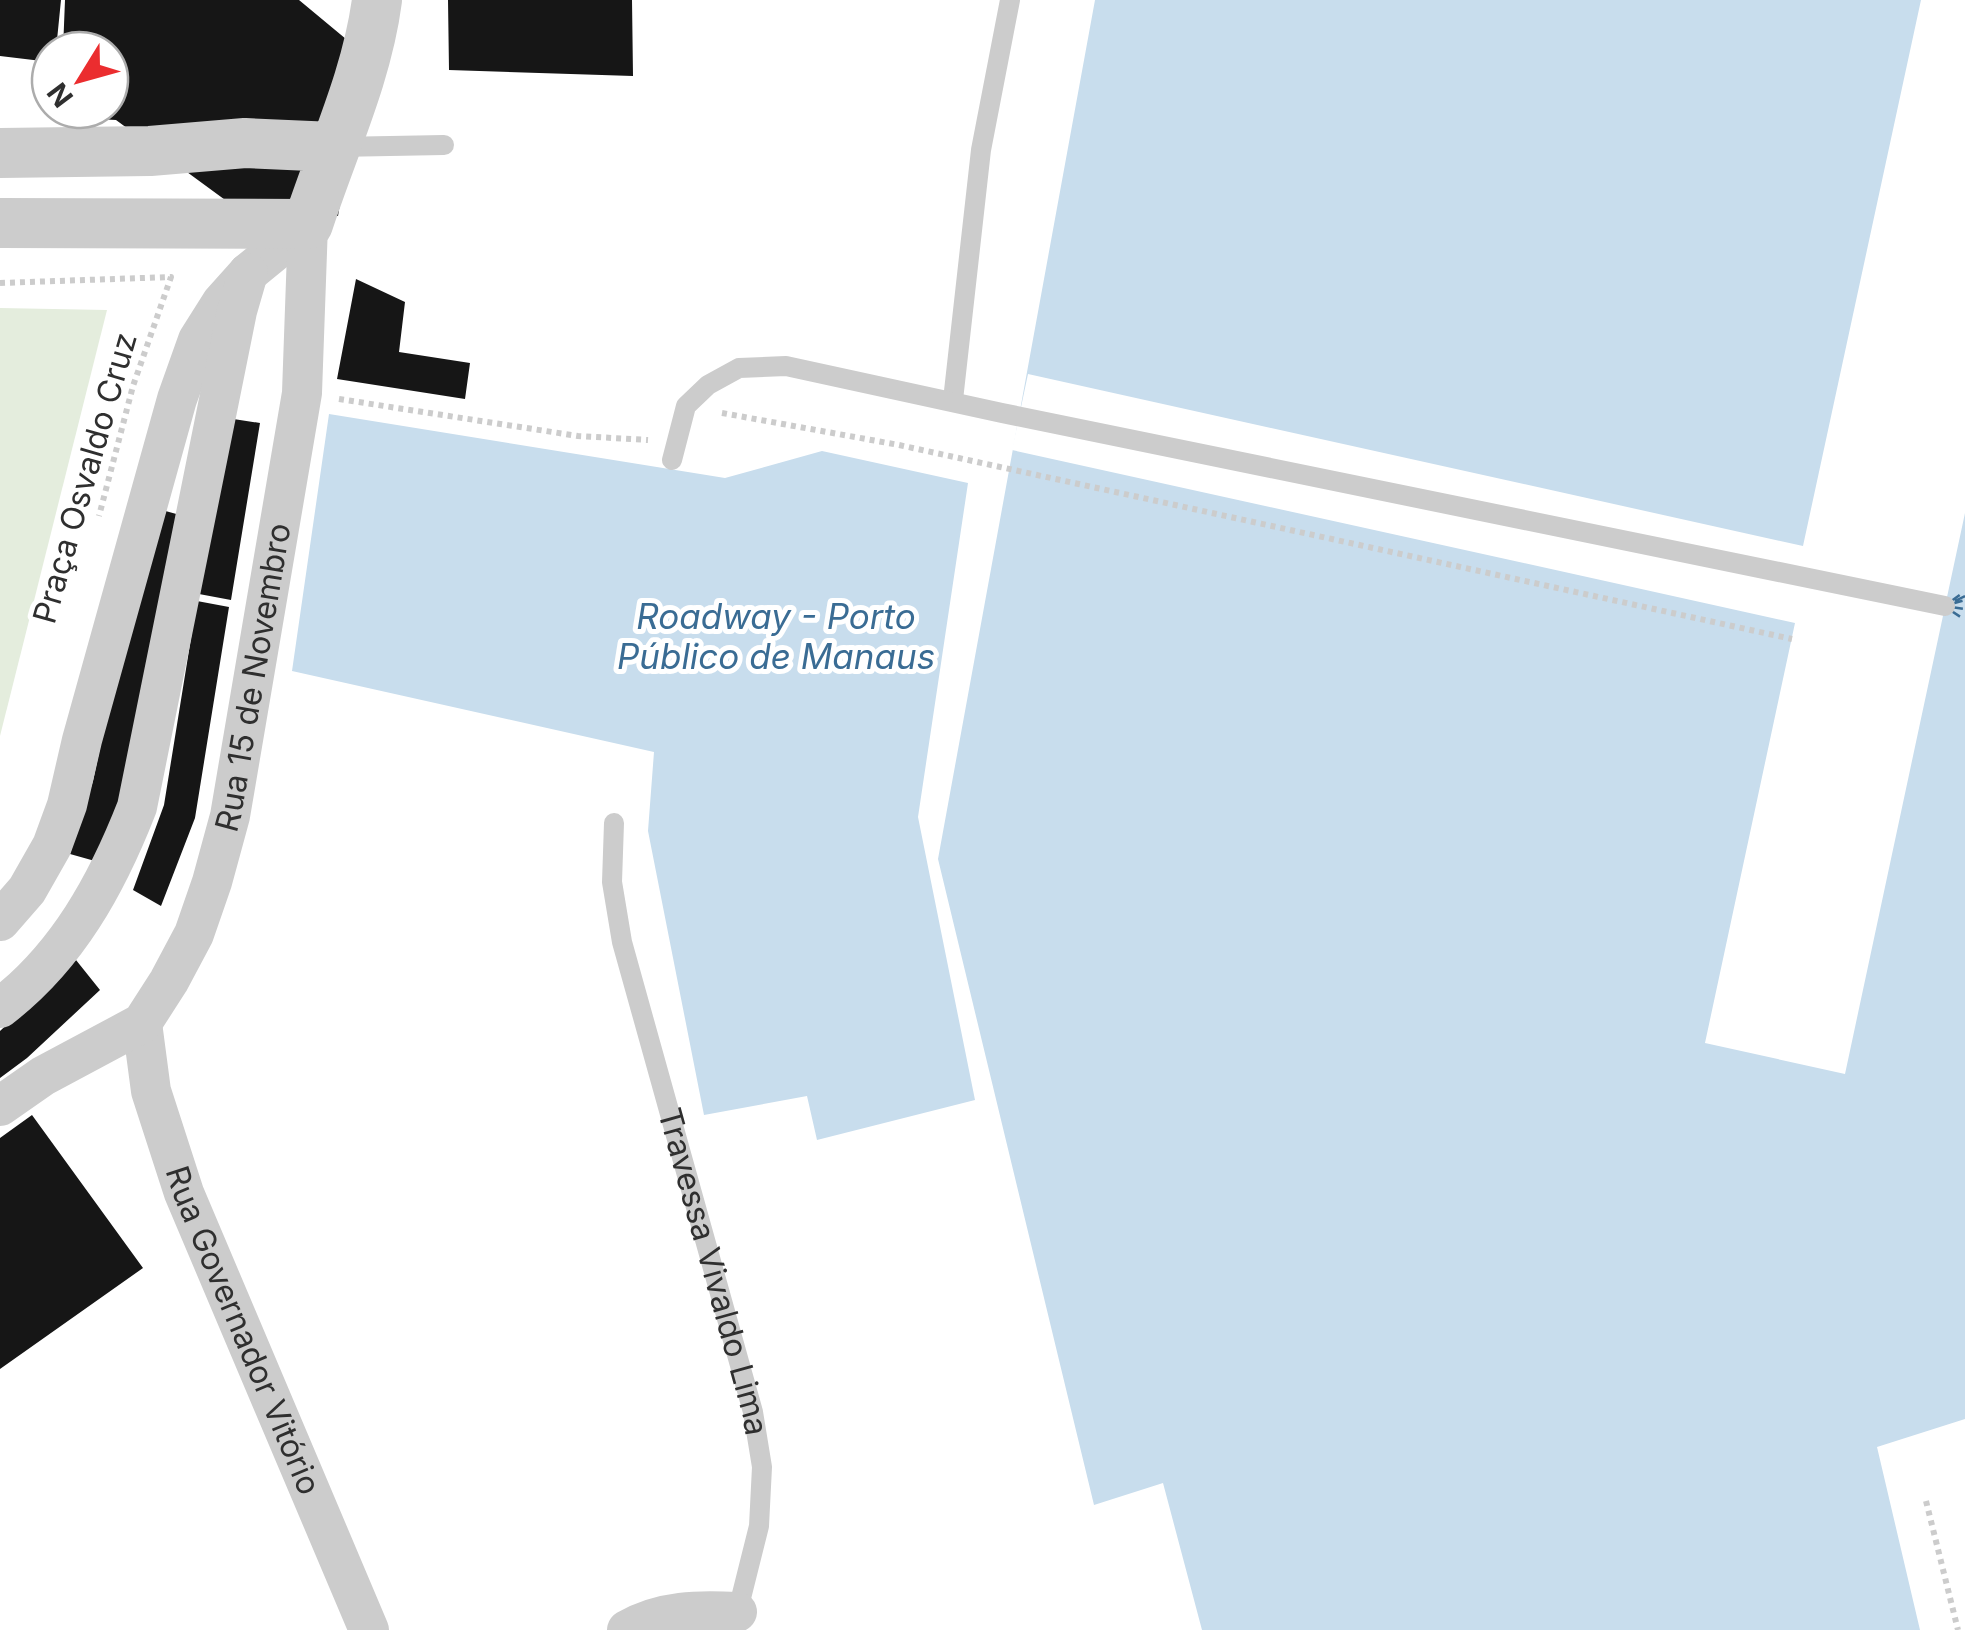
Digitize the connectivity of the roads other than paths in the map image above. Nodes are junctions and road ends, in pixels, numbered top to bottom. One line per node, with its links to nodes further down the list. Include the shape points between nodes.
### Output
1 (377, 0): 4 (street, via 373,31)
2 (1010, 0): 9 (lane, via 981,150)
3 (444, 146): 4 (lane)
4 (333, 147): 5 (street, via 245,143); 7 (street)
5 (0, 153)
6 (0, 223): 7 (street)
7 (308, 224): 8 (street); 15 (street, Rua 15 de Novembro, via 302,393 230,816 194,934)
8 (248, 273): 13 (street, via 198,340 67,806 27,890); 14 (street, via 138,807 91,906 56,954)
9 (953, 400): 10 (lane, via 786,366 739,368 686,406); 11 (lane)
10 (672, 460)
11 (1945, 606)
12 (614, 823): 17 (lane, Travessa Vivaldo Lima, via 612,882 622,942 754,1412 762,1467 759,1526)
13 (0, 921)
14 (0, 1008)
15 (142, 1023): 16 (street); 18 (street, Rua Governador Vitório, via 150,1090 184,1193)
16 (0, 1106)
17 (736, 1621): 19 (street, Travessa Vivaldo Lima, via 696,1610)
18 (369, 1630)
19 (627, 1630)

